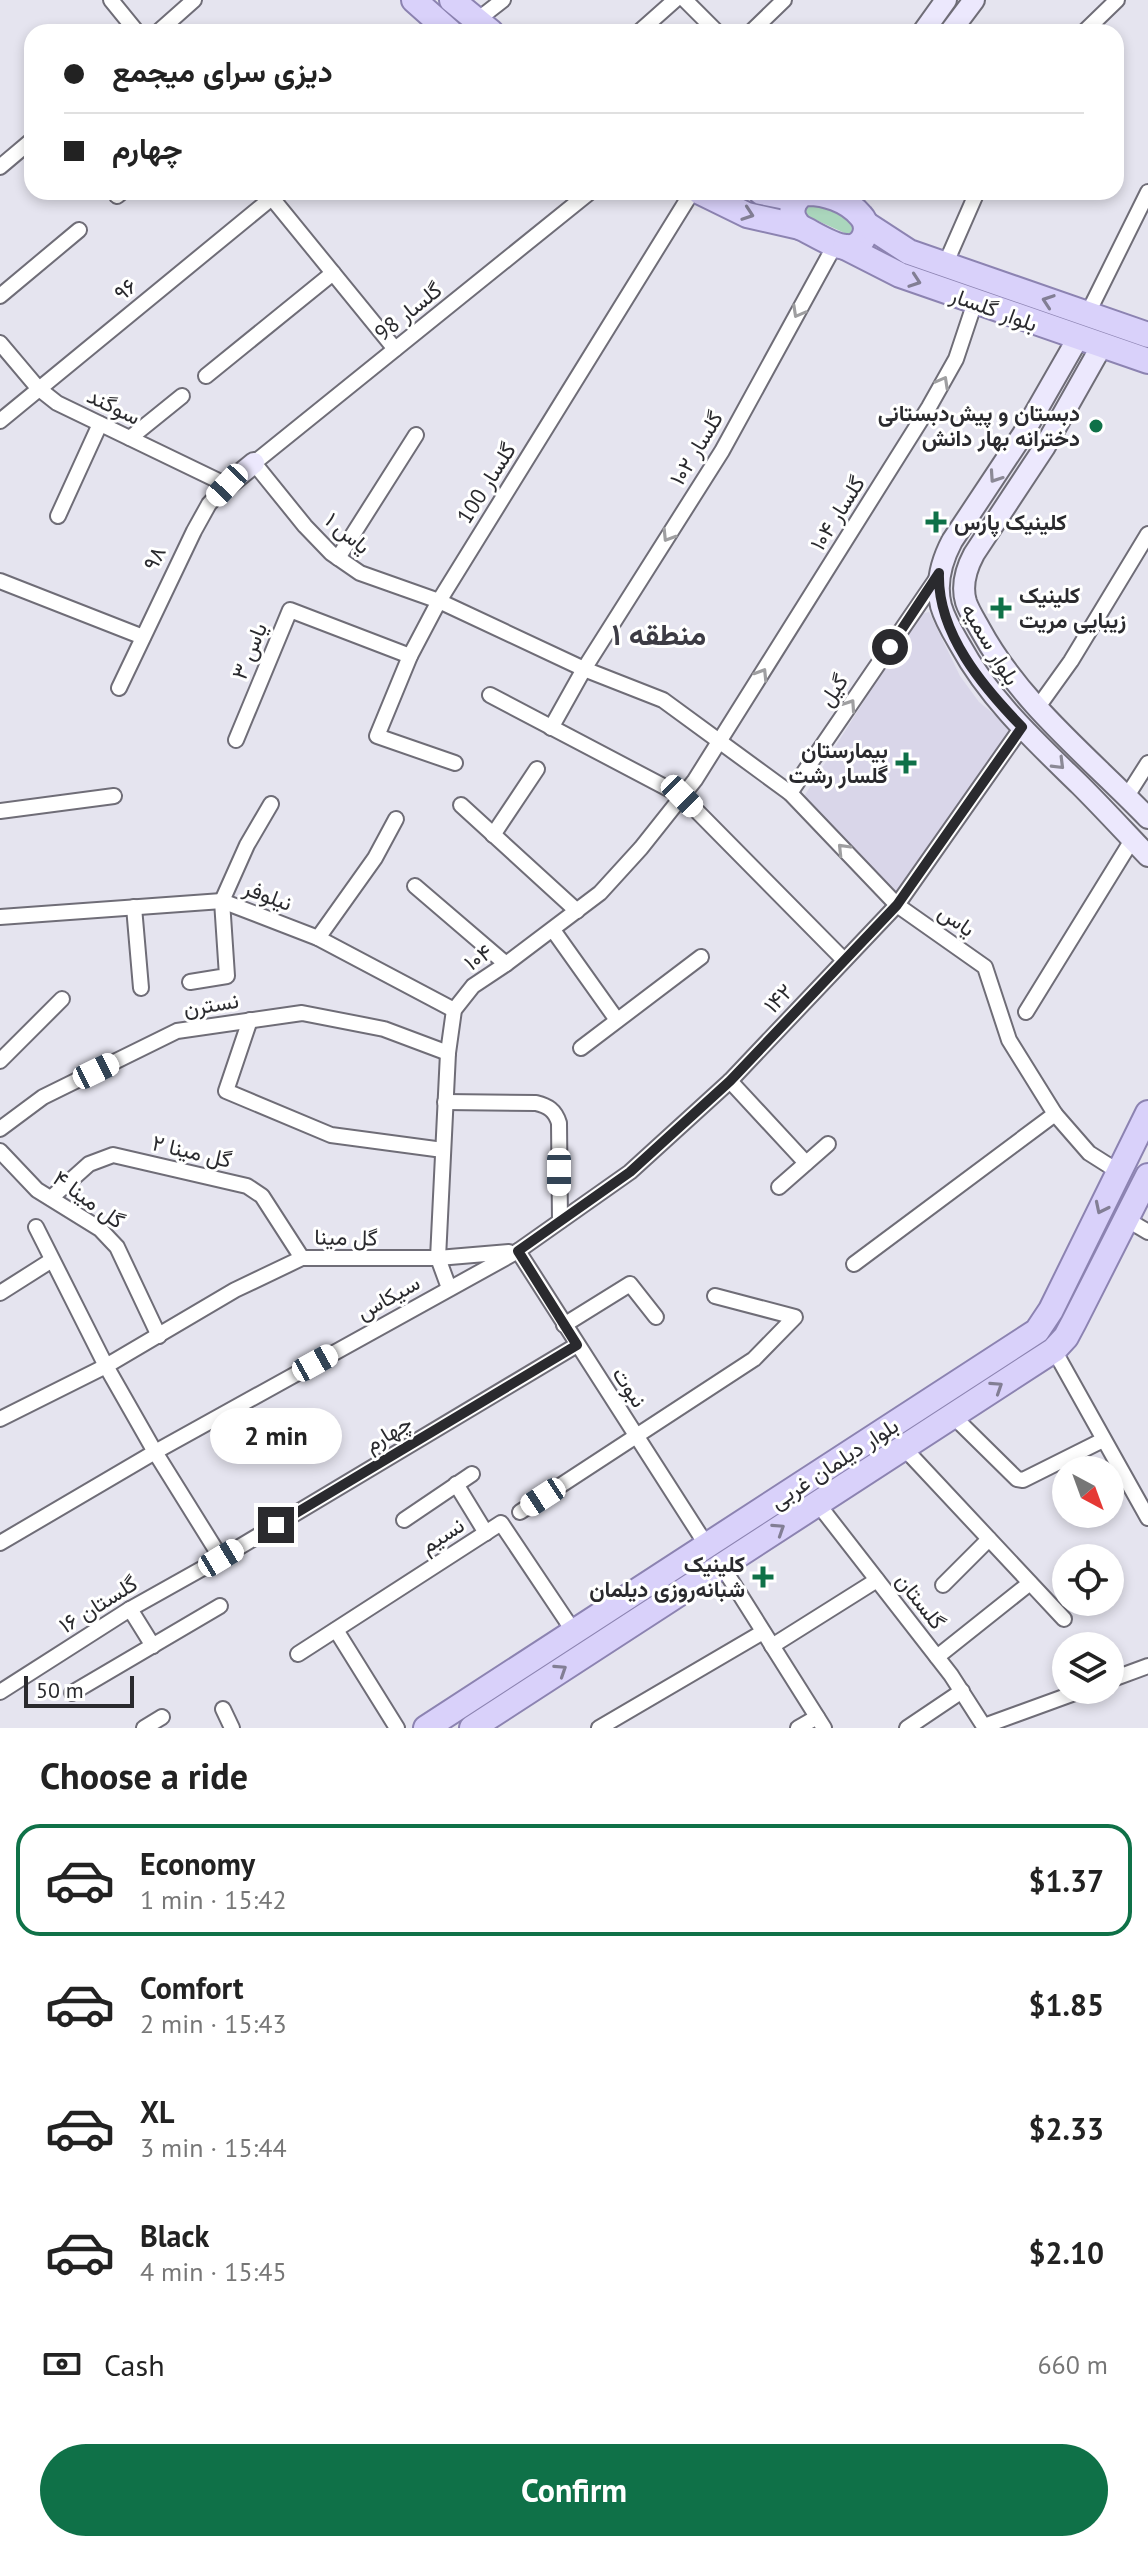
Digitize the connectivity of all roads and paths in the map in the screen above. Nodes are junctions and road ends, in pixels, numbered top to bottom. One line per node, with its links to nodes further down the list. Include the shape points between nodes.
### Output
1 (111, 0): 12 (street)
2 (194, 0): 13 (street)
3 (414, 0): 14 (main road)
4 (452, 0): 15 (main road)
5 (503, 0): 16 (street)
6 (675, 0): 17 (street)
7 (685, 0): 18 (street)
8 (784, 0): 19 (street)
9 (946, 0): 11 (main road); 20 (main road)
10 (1117, 0): 22 (street)
11 (969, 6): 21 (main road)
12 (130, 24)
13 (167, 24)
14 (441, 24)
15 (480, 24)
16 (486, 24)
17 (648, 24)
18 (709, 24)
19 (759, 24)
20 (929, 24)
21 (956, 24)
22 (1092, 24)
23 (24, 147): 24 (street)
24 (0, 167)
25 (1148, 192): 42 (street)
26 (265, 200): 51 (street, ۹۶)
27 (277, 200): 39 (street)
28 (580, 200): 48 (street, گلسار 98)
29 (687, 200): 64 (street, گلسار 100)
30 (716, 200): 35 (main road, one-way to 35, via 747,215)
31 (798, 200): 35 (main road, via 792,215)
32 (838, 200): 34 (main road, بلوار گلسار)
33 (973, 200): 38 (street)
34 (857, 208): 37 (main road, via 866,232 863,239); 38 (main road, بلوار گلسار, via 909,252)
35 (800, 227): 37 (main road, بلوار گلسار)
36 (79, 230): 40 (street)
37 (840, 245): 41 (main road, بلوار گلسار, one-way to 41, via 900,275); 67 (street, گلسار ۱۰۲, one-way to 67, via 722,451)
38 (945, 265): 42 (main road, بلوار گلسار, one-way to 38)
39 (333, 273): 48 (street); 50 (street)
40 (0, 296)
41 (975, 302): 45 (main road, بلوار گلسار); 74 (street, گلسار ۱۰۴, one-way to 41, via 934,398 956,359)
42 (1087, 315): 43 (main road, بلوار گلسار); 45 (main road)
43 (1111, 324): 44 (main road, بلوار گلسار); 47 (main road)
44 (1148, 335)
45 (1078, 338): 47 (main road, بلوار گلسار); 62 (main road, one-way to 62, via 952,541)
46 (0, 343): 51 (street, سوگند)
47 (1101, 347): 49 (main road, بلوار گلسار); 70 (main road, بلوار سمیه, via 964,577 966,601 991,650)
48 (395, 349): 57 (street, گلسار 98)
49 (1148, 361)
50 (206, 376)
51 (38, 388): 53 (street, ۹۶); 54 (street, سوگند)
52 (182, 396): 56 (street)
53 (0, 421)
54 (100, 424): 56 (street, سوگند); 59 (street)
55 (416, 435): 61 (street)
56 (130, 438): 58 (street, سوگند)
57 (254, 463): 58 (main road, ۹۸); 61 (street, یاس ۱)
58 (227, 485): 65 (street, ۹۸, via 194,531)
59 (58, 516)
60 (1148, 534): 70 (street)
61 (338, 558): 64 (street, یاس ۱, via 360,573)
62 (939, 573): 71 (main road, بلوار سمیه, via 948,624 994,699); 78 (street, گیل, one-way to 62)
63 (0, 581): 65 (street)
64 (439, 601): 66 (street, گلسار 100); 67 (street, یاس ۱)
65 (143, 637): 68 (street, ۹۸)
66 (410, 656): 73 (street, یاس ۳, via 290,610); 75 (street, گلسار 100, via 377,736)
67 (584, 669): 72 (street, گلسار ۱۰۲); 74 (street, یاس, via 663,700)
68 (119, 688)
69 (490, 695): 72 (street)
70 (1038, 707): 71 (main road); 81 (main road, بلوار سمیه)
71 (1022, 727): 85 (main road, بلوار سمیه, one-way to 85); 93 (street, ۱۴۲)
72 (551, 728): 80 (street)
73 (236, 740)
74 (720, 740): 78 (street, یاس); 80 (street, ۱۰۴)
75 (455, 763)
76 (1148, 763): 81 (street)
77 (537, 769): 88 (street)
78 (790, 793): 93 (street, یاس, one-way to 78)
79 (114, 796): 84 (street)
80 (682, 796): 95 (street, ۱۰۴, via 600,893); 100 (street)
81 (1127, 796): 85 (main road); 86 (main road, بلوار سمیه)
82 (271, 804): 92 (street)
83 (461, 805): 88 (street)
84 (0, 811)
85 (1109, 814): 89 (main road, بلوار سمیه)
86 (1148, 818)
87 (396, 819): 98 (street)
88 (493, 835): 95 (street)
89 (1132, 840): 90 (main road, بلوار سمیه); 106 (street)
90 (1148, 856)
91 (415, 886): 101 (street)
92 (222, 901): 94 (street, نیلوفر); 98 (street, نیلوفر); 102 (street, via 227,976)
93 (897, 905): 100 (street, ۱۴۲); 115 (street, یاس, via 985,967 1009,1040)
94 (134, 907): 96 (street, نیلوفر); 103 (street)
95 (577, 911): 97 (street, ۱۰۴)
96 (0, 917)
97 (553, 930): 101 (street, ۱۰۴); 108 (street)
98 (318, 938): 105 (street, نیلوفر)
99 (701, 957): 108 (street)
100 (844, 960): 112 (street, ۱۴۲)
101 (506, 964): 105 (street, ۱۰۴, via 473,986)
102 (190, 982)
103 (141, 988)
104 (62, 999): 111 (street)
105 (454, 1010): 110 (street)
106 (1026, 1012)
107 (250, 1020): 110 (street, نسترن, via 302,1013 384,1029); 116 (street, نسترن, via 177,1031 43,1097); 119 (street, via 226,1091 331,1135)
108 (617, 1020): 109 (street)
109 (581, 1048)
110 (448, 1053): 113 (street)
111 (0, 1061)
112 (730, 1081): 121 (street); 127 (street, ۱۴۲, via 630,1172)
113 (445, 1102): 119 (street); 127 (street, via 536,1103 556,1113)
114 (1148, 1113): 117 (main road, بلوار دیلمان غربی)
115 (1055, 1114): 122 (street, یاس, via 1089,1153); 134 (street)
116 (0, 1129)
117 (1142, 1139): 122 (main road, بلوار دیلمان غربی)
118 (828, 1144): 121 (street)
119 (443, 1150): 132 (street)
120 (0, 1151): 125 (street, گل مینا ۴)
121 (806, 1163): 124 (street)
122 (1119, 1172): 159 (main road, بلوار دیلمان غربی, one-way to 159, via 1037,1331)
123 (1148, 1176): 126 (main road, بلوار دیلمان غربی)
124 (779, 1187)
125 (51, 1198): 131 (street, گل مینا ۲, via 89,1164 113,1155 247,1186 262,1196); 140 (street, گل مینا ۴, via 100,1229 117,1247)
126 (1126, 1219): 129 (street); 142 (main road, بلوار دیلمان غربی, via 1066,1337)
127 (560, 1221): 130 (street, ۱۴۲)
128 (36, 1227): 133 (street)
129 (1148, 1232)
130 (518, 1251): 132 (street, گل مینا); 135 (street, سیکاس); 139 (street, نبوت)
131 (302, 1258): 132 (street, گل مینا); 140 (street, گل مینا)
132 (438, 1258): 135 (street)
133 (52, 1260): 136 (street); 143 (street)
134 (854, 1264)
135 (449, 1288): 149 (street, سیکاس)
136 (0, 1293)
137 (715, 1296): 146 (street, via 795,1317 754,1359)
138 (656, 1317): 139 (street, via 630,1284)
139 (564, 1325): 141 (street, نبوت)
140 (159, 1336): 143 (street, گل مینا)
141 (577, 1345): 146 (street, نبوت); 160 (street, چهارم)
142 (1054, 1350): 144 (main road, بلوار دیلمان غربی, one-way to 142); 147 (street)
143 (106, 1366): 145 (street, گل مینا); 149 (street)
144 (953, 1416): 147 (street, via 1023,1480); 148 (main road, بلوار دیلمان غربی)
145 (0, 1419)
146 (636, 1436): 153 (street); 159 (street, نبوت)
147 (1103, 1440): 154 (street)
148 (904, 1448): 152 (main road, بلوار دیلمان غربی); 157 (street)
149 (155, 1452): 158 (street, سیکاس); 160 (street)
150 (472, 1474): 151 (street)
151 (456, 1484): 155 (street); 156 (street)
152 (818, 1504): 161 (main road, بلوار دیلمان غربی, one-way to 152); 162 (street, گلستان)
153 (520, 1512)
154 (1148, 1518)
155 (404, 1520)
156 (486, 1533): 168 (street, نسیم); 169 (street, نسیم, via 501,1523)
157 (989, 1539): 163 (street); 164 (street)
158 (0, 1543)
159 (707, 1546): 169 (main road, بلوار دیلمان غربی)
160 (221, 1558): 166 (street, گلستان ۱۶)
161 (722, 1566): 170 (street); 181 (main road, بلوار دیلمان غربی, one-way to 161)
162 (877, 1580): 172 (street); 174 (street, گلستان)
163 (1030, 1583): 167 (street); 174 (street)
164 (943, 1585)
165 (220, 1606): 171 (street)
166 (130, 1609): 171 (street); 179 (street, گلستان ۱۶)
167 (1064, 1619)
168 (336, 1630): 173 (street, نسیم); 189 (street)
169 (574, 1632): 177 (main road, بلوار دیلمان غربی)
170 (763, 1632): 172 (street); 192 (street)
171 (153, 1646): 180 (street)
172 (772, 1646): 185 (street)
173 (298, 1654)
174 (937, 1657): 178 (street, گلستان)
175 (1148, 1666): 176 (street)
176 (1124, 1675)
177 (500, 1680): 181 (main road); 190 (main road, بلوار دیلمان غربی)
178 (962, 1691): 186 (street, گلستان); 194 (street)
179 (0, 1692)
180 (72, 1693)
181 (514, 1701): 191 (main road, بلوار دیلمان غربی)
182 (1052, 1702): 186 (street)
183 (223, 1709): 188 (street)
184 (162, 1717): 187 (street)
185 (820, 1723): 193 (street)
186 (984, 1727)
187 (144, 1728)
188 (232, 1728)
189 (397, 1728)
190 (426, 1728)
191 (472, 1728)
192 (599, 1728)
193 (798, 1728)
194 (907, 1728)

